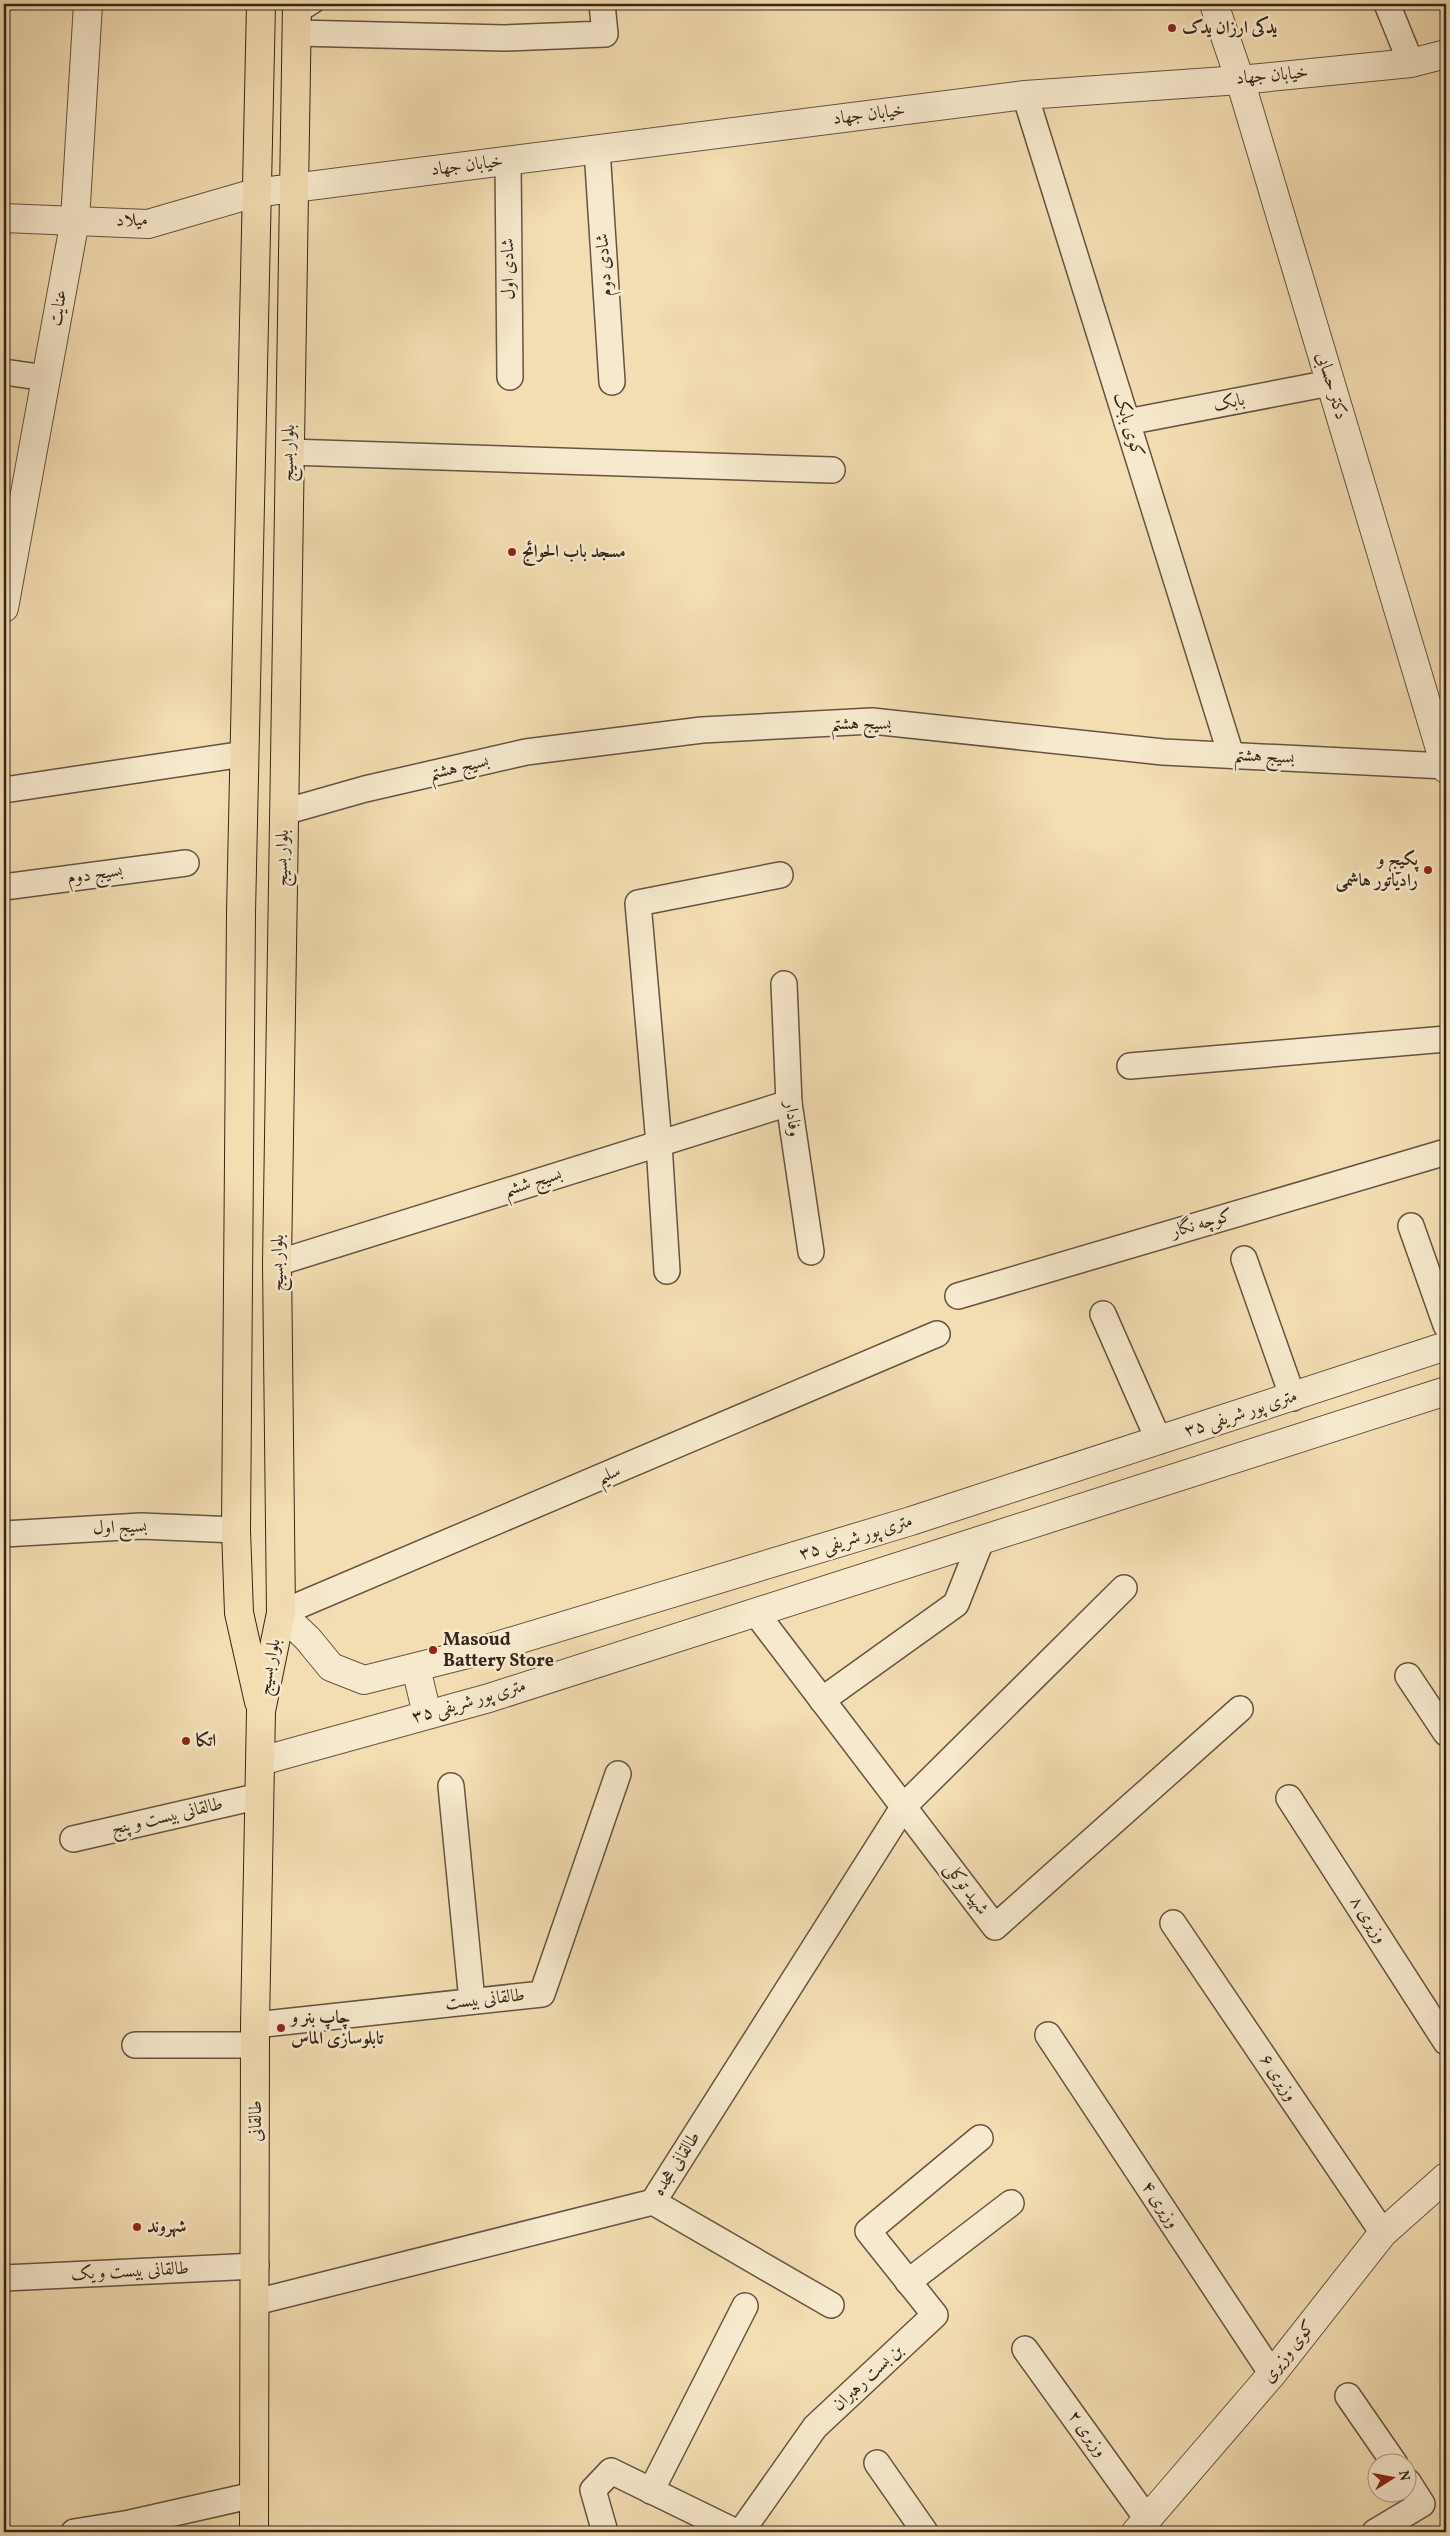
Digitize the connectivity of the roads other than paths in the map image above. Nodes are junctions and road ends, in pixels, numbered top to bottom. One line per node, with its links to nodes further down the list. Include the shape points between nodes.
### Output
1 (88, 4): 16 (street, عنایت)
2 (261, 4): 14 (main road, بلوار بسیج)
3 (602, 4): 6 (street, via 604,34 504,38)
4 (1214, 4): 9 (street, دکتر حسابی)
5 (1387, 4): 8 (street)
6 (298, 11): 13 (main road, بلوار بسیج)
7 (1446, 54): 8 (street, خیابان جهاد)
8 (1411, 63): 9 (street, خیابان جهاد)
9 (1240, 80): 10 (street, خیابان جهاد); 21 (street, دکتر حسابی)
10 (1025, 95): 11 (street, خیابان جهاد); 22 (street, کوی بابک)
11 (597, 149): 12 (street, خیابان جهاد); 20 (street, شادی دوم)
12 (508, 160): 13 (street, خیابان جهاد); 18 (street, شادی اول)
13 (293, 188): 14 (street, خیابان جهاد); 23 (main road, بلوار بسیج)
14 (256, 193): 16 (street, میلاد, via 148,224); 26 (main road, بلوار بسیج)
15 (4, 218): 16 (street, میلاد)
16 (75, 220): 19 (street, عنایت)
17 (4, 372): 19 (street)
18 (510, 377)
19 (46, 378): 25 (street, عنایت)
20 (612, 382)
21 (1330, 383): 22 (street, بابک); 28 (street, دکتر حسابی)
22 (1127, 422): 27 (street, کوی بابک)
23 (289, 452): 24 (street); 30 (main road, بلوار بسیج)
24 (832, 470)
25 (4, 608)
26 (244, 754): 29 (street); 53 (main road, بلوار بسیج)
27 (1231, 756): 28 (street, بسیج هشتم); 30 (street, بسیج هشتم, via 1163,752 872,721 702,730 526,752 365,789)
28 (1446, 767)
29 (4, 790)
30 (284, 812): 43 (main road, بلوار بسیج)
31 (186, 863): 33 (street, بسيج دوم)
32 (780, 876): 38 (street, via 638,903)
33 (4, 887)
34 (784, 984): 37 (street, وفادار)
35 (1446, 1039): 36 (street)
36 (1130, 1066)
37 (789, 1103): 38 (street, بسیج ششم); 41 (street, وفادار)
38 (659, 1144): 43 (street, بسیج ششم); 44 (street)
39 (1446, 1152): 45 (street, کوچه نگار)
40 (1411, 1226): 47 (street)
41 (811, 1252)
42 (1244, 1259): 51 (street)
43 (277, 1263): 57 (main road, بلوار بسیج)
44 (667, 1271)
45 (958, 1296)
46 (1103, 1314): 52 (street)
47 (1446, 1325)
48 (937, 1334): 57 (street, سلیم)
49 (1446, 1346): 51 (street, ۳۵ متری پور شریفی)
50 (1446, 1391): 55 (street, ۳۵ متری پور شریفی)
51 (1292, 1398): 52 (street, ۳۵ متری پور شریفی)
52 (1159, 1441): 59 (street, ۳۵ متری پور شریفی, via 911,1521)
53 (236, 1530): 54 (street, بسیج اول, via 141,1526); 63 (main road, بلوار بسیج, via 238,1612)
54 (4, 1534)
55 (981, 1541): 58 (street, ۳۵ متری پور شریفی); 61 (street, via 956,1604)
56 (1124, 1588): 71 (street, طالقانی هجده)
57 (281, 1613): 59 (street, ۳۵ متری پور شریفی, via 332,1666 364,1680); 63 (main road, بلوار بسیج)
58 (756, 1613): 61 (street, شهید توکلی); 64 (street, ۳۵ متری پور شریفی, via 488,1698)
59 (416, 1668): 64 (street)
60 (1408, 1676): 65 (street)
61 (822, 1700): 71 (street, شهید توکلی)
62 (1240, 1708): 71 (street, شهید توکلی, via 995,1927)
63 (262, 1711): 66 (main road, طالقانی)
64 (427, 1714): 66 (street, ۳۵ متری پور شریفی)
65 (1446, 1733)
66 (261, 1761): 69 (main road, طالقانی)
67 (618, 1774): 74 (street, طالقانی بیست, via 542,1994)
68 (451, 1786): 74 (street)
69 (260, 1796): 72 (street, طالقانی بیست و پنج); 75 (main road, طالقانی)
70 (1289, 1798): 77 (street, وزیری ۸)
71 (904, 1806): 81 (street, طالقانی هجده)
72 (73, 1839)
73 (1173, 1923): 83 (street, وزیری ۶)
74 (472, 2001): 75 (street, طالقانی بیست)
75 (255, 2035): 78 (street, طالقانی بیست); 84 (main road, طالقانی)
76 (1048, 2036): 91 (street, وزیری ۴)
77 (1446, 2042)
78 (135, 2045)
79 (980, 2138): 86 (street, بن بست رهبران, via 868,2231)
80 (1446, 2177): 83 (street, کوی وزیری)
81 (653, 2202): 87 (street, طالقانی هجده); 88 (street)
82 (1011, 2203): 86 (street)
83 (1383, 2233): 91 (street, کوی وزیری)
84 (256, 2266): 85 (street, طالقانی بیست و یک); 87 (main road, طالقانی)
85 (4, 2278)
86 (908, 2282): 103 (street, بن بست رهبران, via 935,2315 815,2427)
87 (256, 2302): 96 (main road, طالقانی)
88 (831, 2305)
89 (745, 2306): 95 (street)
90 (1025, 2349): 98 (street, وزیری ۲)
91 (1272, 2374): 98 (street, کوی وزیری)
92 (1348, 2396): 93 (street)
93 (1388, 2454)
94 (877, 2463): 104 (street)
95 (651, 2491): 101 (street, via 611,2471 593,2490); 102 (street)
96 (254, 2495): 99 (street); 100 (main road, طالقانی)
97 (1418, 2498): 105 (street, via 1422,2504)
98 (1142, 2526)
99 (74, 2532)
100 (254, 2532)
101 (605, 2532)
102 (736, 2532)
103 (741, 2532)
104 (925, 2532)
105 (1375, 2532)

